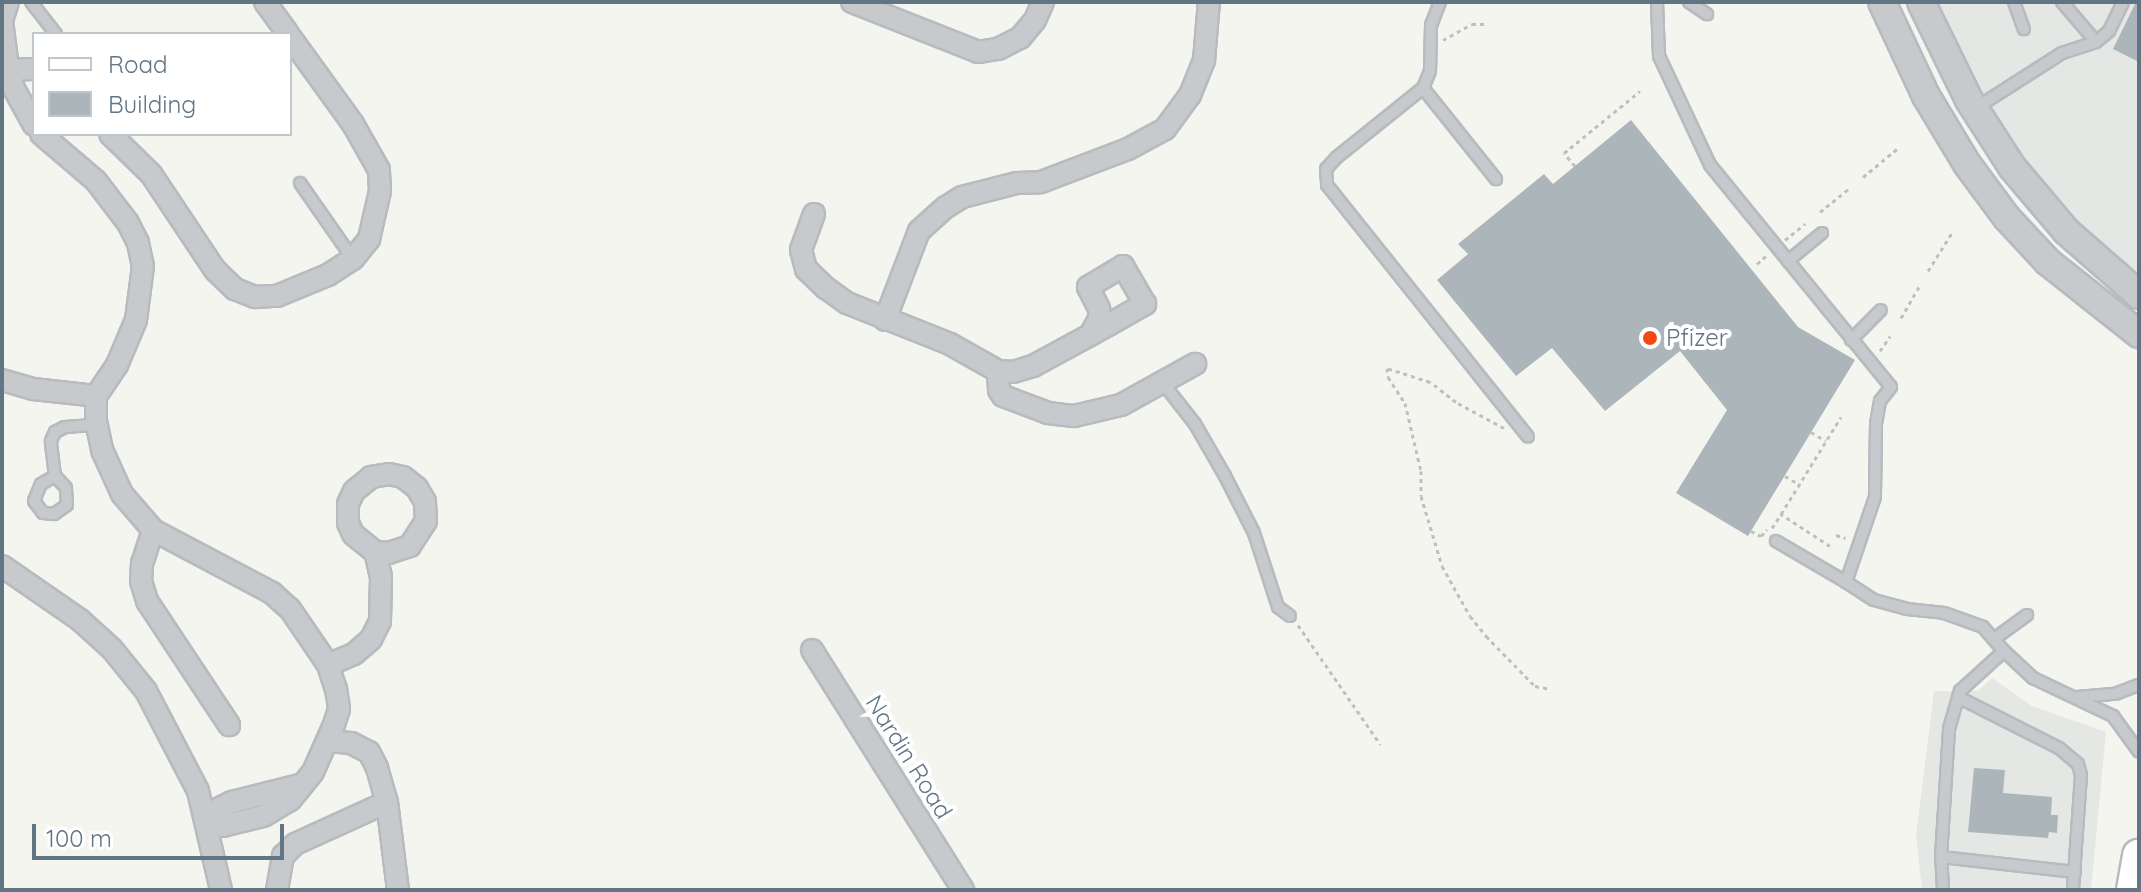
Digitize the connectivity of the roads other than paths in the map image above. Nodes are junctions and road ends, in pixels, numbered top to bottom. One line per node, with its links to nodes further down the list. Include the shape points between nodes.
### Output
1 (8, 2): 21 (street, via 2,21)
2 (31, 2): 17 (lane)
3 (265, 2): 18 (street)
4 (852, 2): 5 (street, via 978,52 1020,38)
5 (1043, 2)
6 (1209, 2): 36 (street, via 1204,60 1190,95 1165,129 1041,182 962,197 946,207 919,231)
7 (1440, 2): 23 (lane, via 1431,25 1430,71)
8 (1657, 2): 33 (lane, via 1659,56 1684,116 1710,165)
9 (1689, 2): 15 (lane)
10 (1882, 2): 37 (street, via 1926,96 2007,218 2088,297)
11 (1921, 2): 24 (street)
12 (2014, 2): 16 (lane)
13 (2062, 2): 20 (lane)
14 (2123, 2): 20 (lane, via 2109,31)
15 (1707, 14)
16 (2024, 29)
17 (54, 32)
18 (287, 32)
19 (292, 39): 32 (street, via 379,170 377,215 369,239)
20 (2096, 42): 24 (lane, via 2062,53)
21 (5, 69): 22 (street); 25 (street)
22 (32, 69)
23 (1423, 88): 28 (lane); 46 (lane, via 1336,158 1326,169 1327,185)
24 (1975, 109): 34 (street, via 2012,167 2066,231)
25 (32, 121)
26 (43, 136): 44 (street, via 111,198 138,243 143,266 136,320 117,365)
27 (112, 136): 32 (street, via 151,174 215,270 235,289 255,297 277,296)
28 (1496, 179)
29 (300, 183): 32 (lane)
30 (814, 214): 36 (street, via 801,250 806,269 847,303)
31 (1822, 233): 33 (lane)
32 (353, 259)
33 (1788, 261): 39 (lane)
34 (2139, 295)
35 (1881, 310): 39 (lane)
36 (885, 320): 41 (street, via 950,344)
37 (2139, 334)
38 (1090, 335): 41 (street, via 1033,366)
39 (1851, 340): 52 (lane, via 1891,387 1880,401 1876,424 1875,497)
40 (1195, 364): 43 (street)
41 (998, 371): 43 (street, via 1003,396 1048,413 1074,416 1121,405)
42 (2, 380): 44 (street)
43 (1162, 382): 54 (lane, via 1195,424 1225,476 1254,533 1278,607)
44 (96, 396): 45 (street)
45 (97, 425): 47 (lane, via 55,432); 48 (street, via 122,494)
46 (1528, 437)
47 (55, 476)
48 (153, 530): 58 (street, via 272,593 297,616); 62 (street, via 142,563 147,601)
49 (1776, 541): 52 (lane)
50 (375, 552): 58 (street, via 381,577 380,621 371,639 354,654)
51 (2, 566): 66 (street, via 80,620 146,691 179,749)
52 (1846, 582): 55 (lane, via 1874,600 1944,613 1983,627)
53 (2027, 615): 55 (lane)
54 (1290, 616)
55 (1994, 639): 57 (lane)
56 (812, 650): 73 (street, Nardin Road)
57 (2004, 651): 60 (lane); 61 (lane, via 2033,678)
58 (328, 665): 63 (street, via 339,709)
59 (2139, 685): 61 (lane, via 2115,694)
60 (1958, 697): 68 (lane, via 1949,729); 69 (lane, via 2059,748 2078,764)
61 (2075, 697): 64 (lane, via 2113,716)
62 (229, 725)
63 (328, 741): 65 (street, via 351,743 369,752); 66 (street, via 303,784 232,802 216,810)
64 (2139, 752)
65 (387, 802): 71 (street, via 295,844 283,856); 72 (street)
66 (208, 823): 70 (street)
67 (2139, 856): 76 (main road)
68 (1941, 857): 69 (lane); 74 (lane)
69 (2075, 872): 75 (lane)
70 (221, 890)
71 (277, 890)
72 (398, 890)
73 (963, 890)
74 (1943, 890)
75 (2073, 890)
76 (2133, 890)

